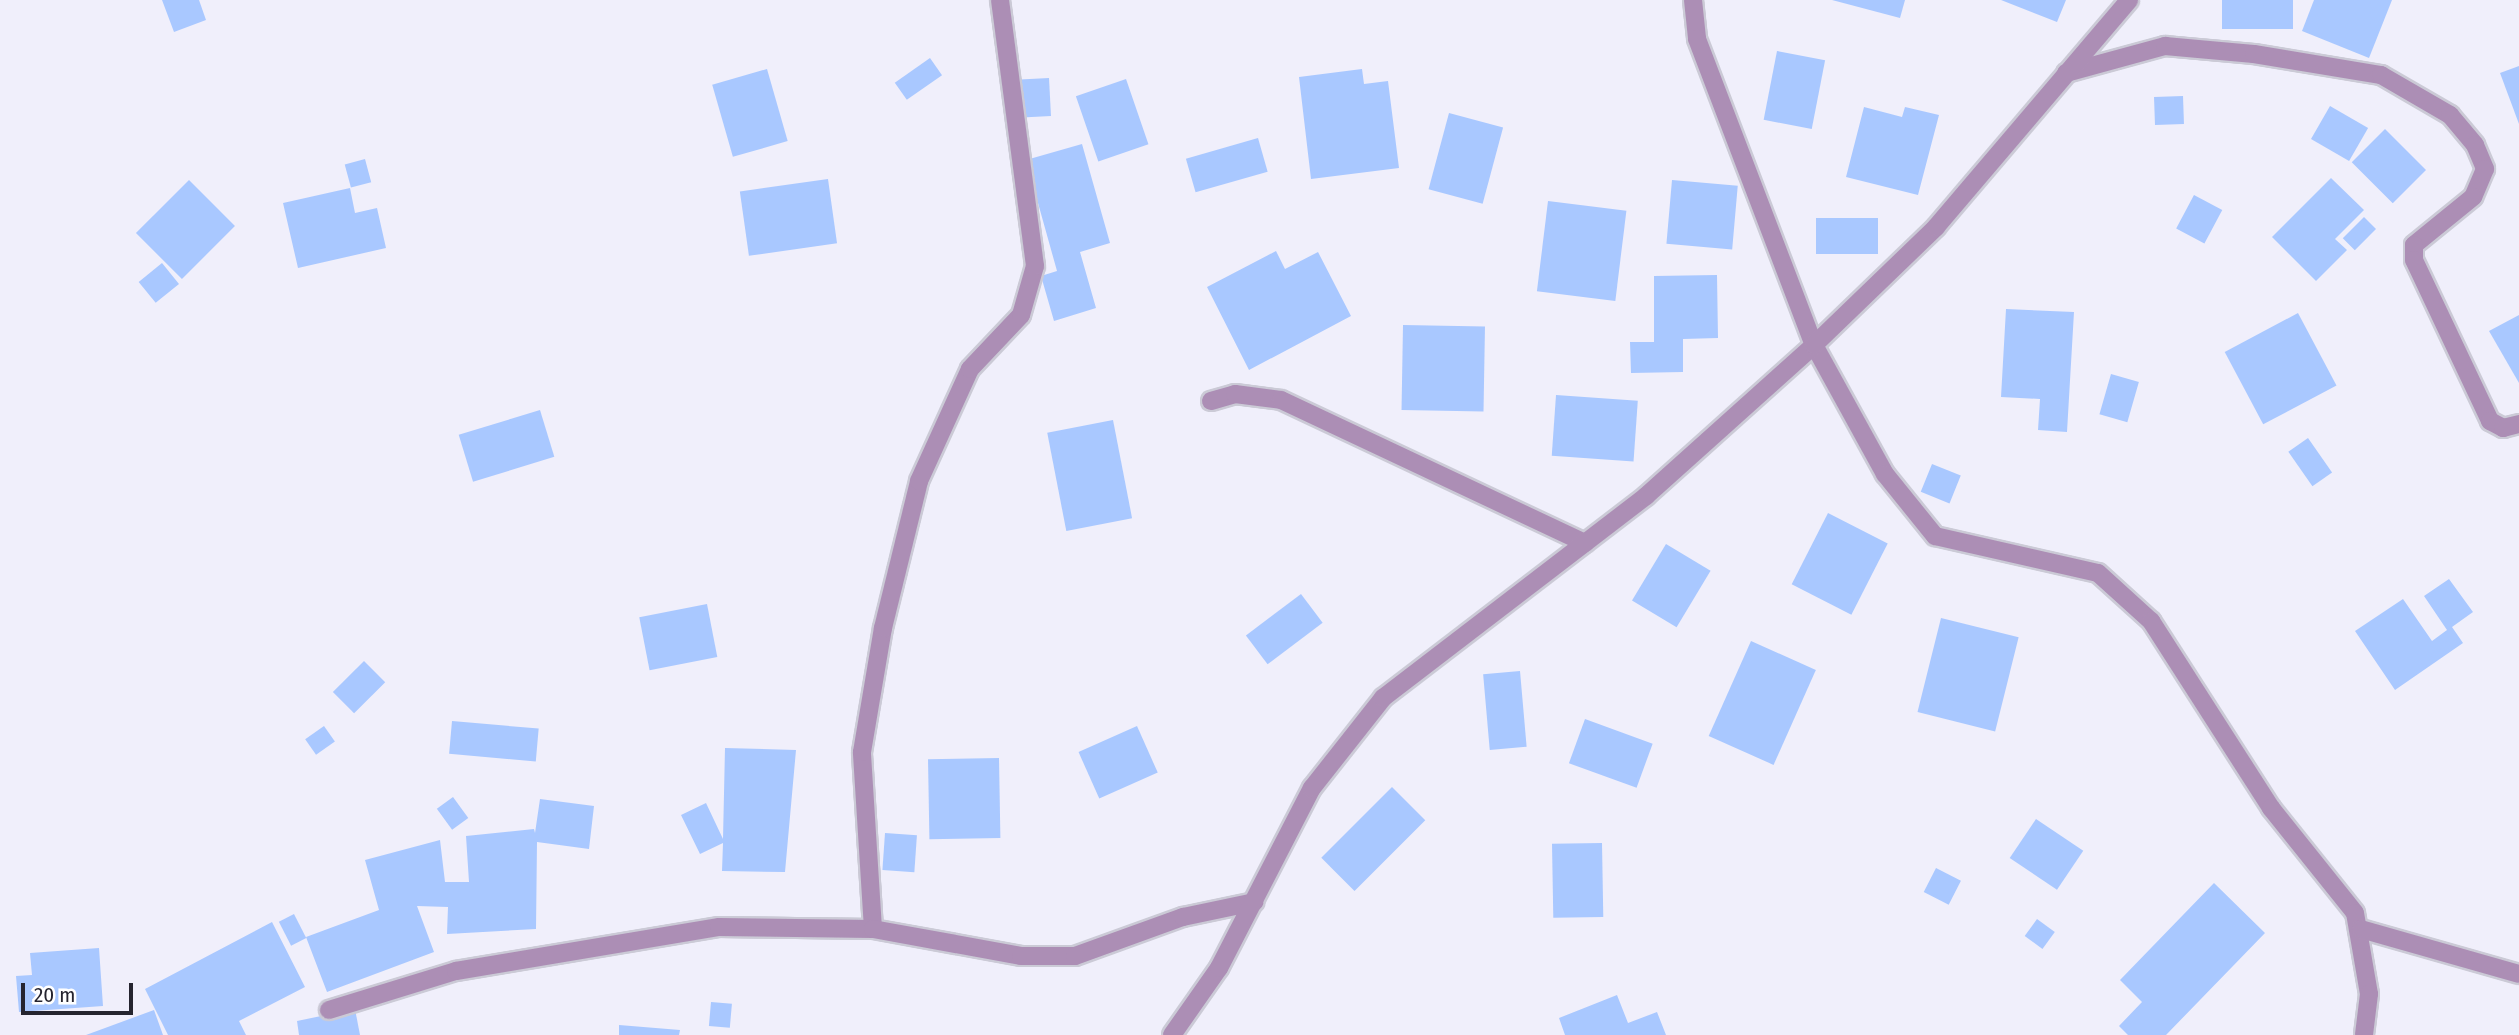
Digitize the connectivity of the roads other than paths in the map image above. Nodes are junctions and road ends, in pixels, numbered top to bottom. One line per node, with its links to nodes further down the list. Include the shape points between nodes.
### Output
1 (1000, 0): 10 (street, via 1035,265 1021,315 970,369 943,420 915,495 862,752)
2 (1693, 0): 5 (street, via 1697,39)
3 (2129, 0): 4 (street)
4 (2066, 73): 5 (street, via 1936,227); 7 (street, via 2165,46 2254,54 2381,75 2449,115 2475,145 2485,169 2473,197 2414,245 2414,260 2490,421 2503,428)
5 (1814, 345): 8 (street); 11 (street, via 1860,435 1903,501 1935,536 1954,545 2072,564 2098,573 2132,601 2271,808 2346,898)
6 (1211, 401): 8 (street, via 1235,394 1281,400)
7 (2519, 424)
8 (1585, 543): 9 (street, via 1383,698 1312,788)
9 (1254, 902): 10 (street, via 1183,917 1075,956 1021,956); 14 (street, via 1219,968)
10 (873, 929): 13 (street, via 719,927 456,971)
11 (2361, 929): 12 (street); 15 (street, via 2369,994)
12 (2519, 974)
13 (329, 1010)
14 (1172, 1035)
15 (2364, 1035)

